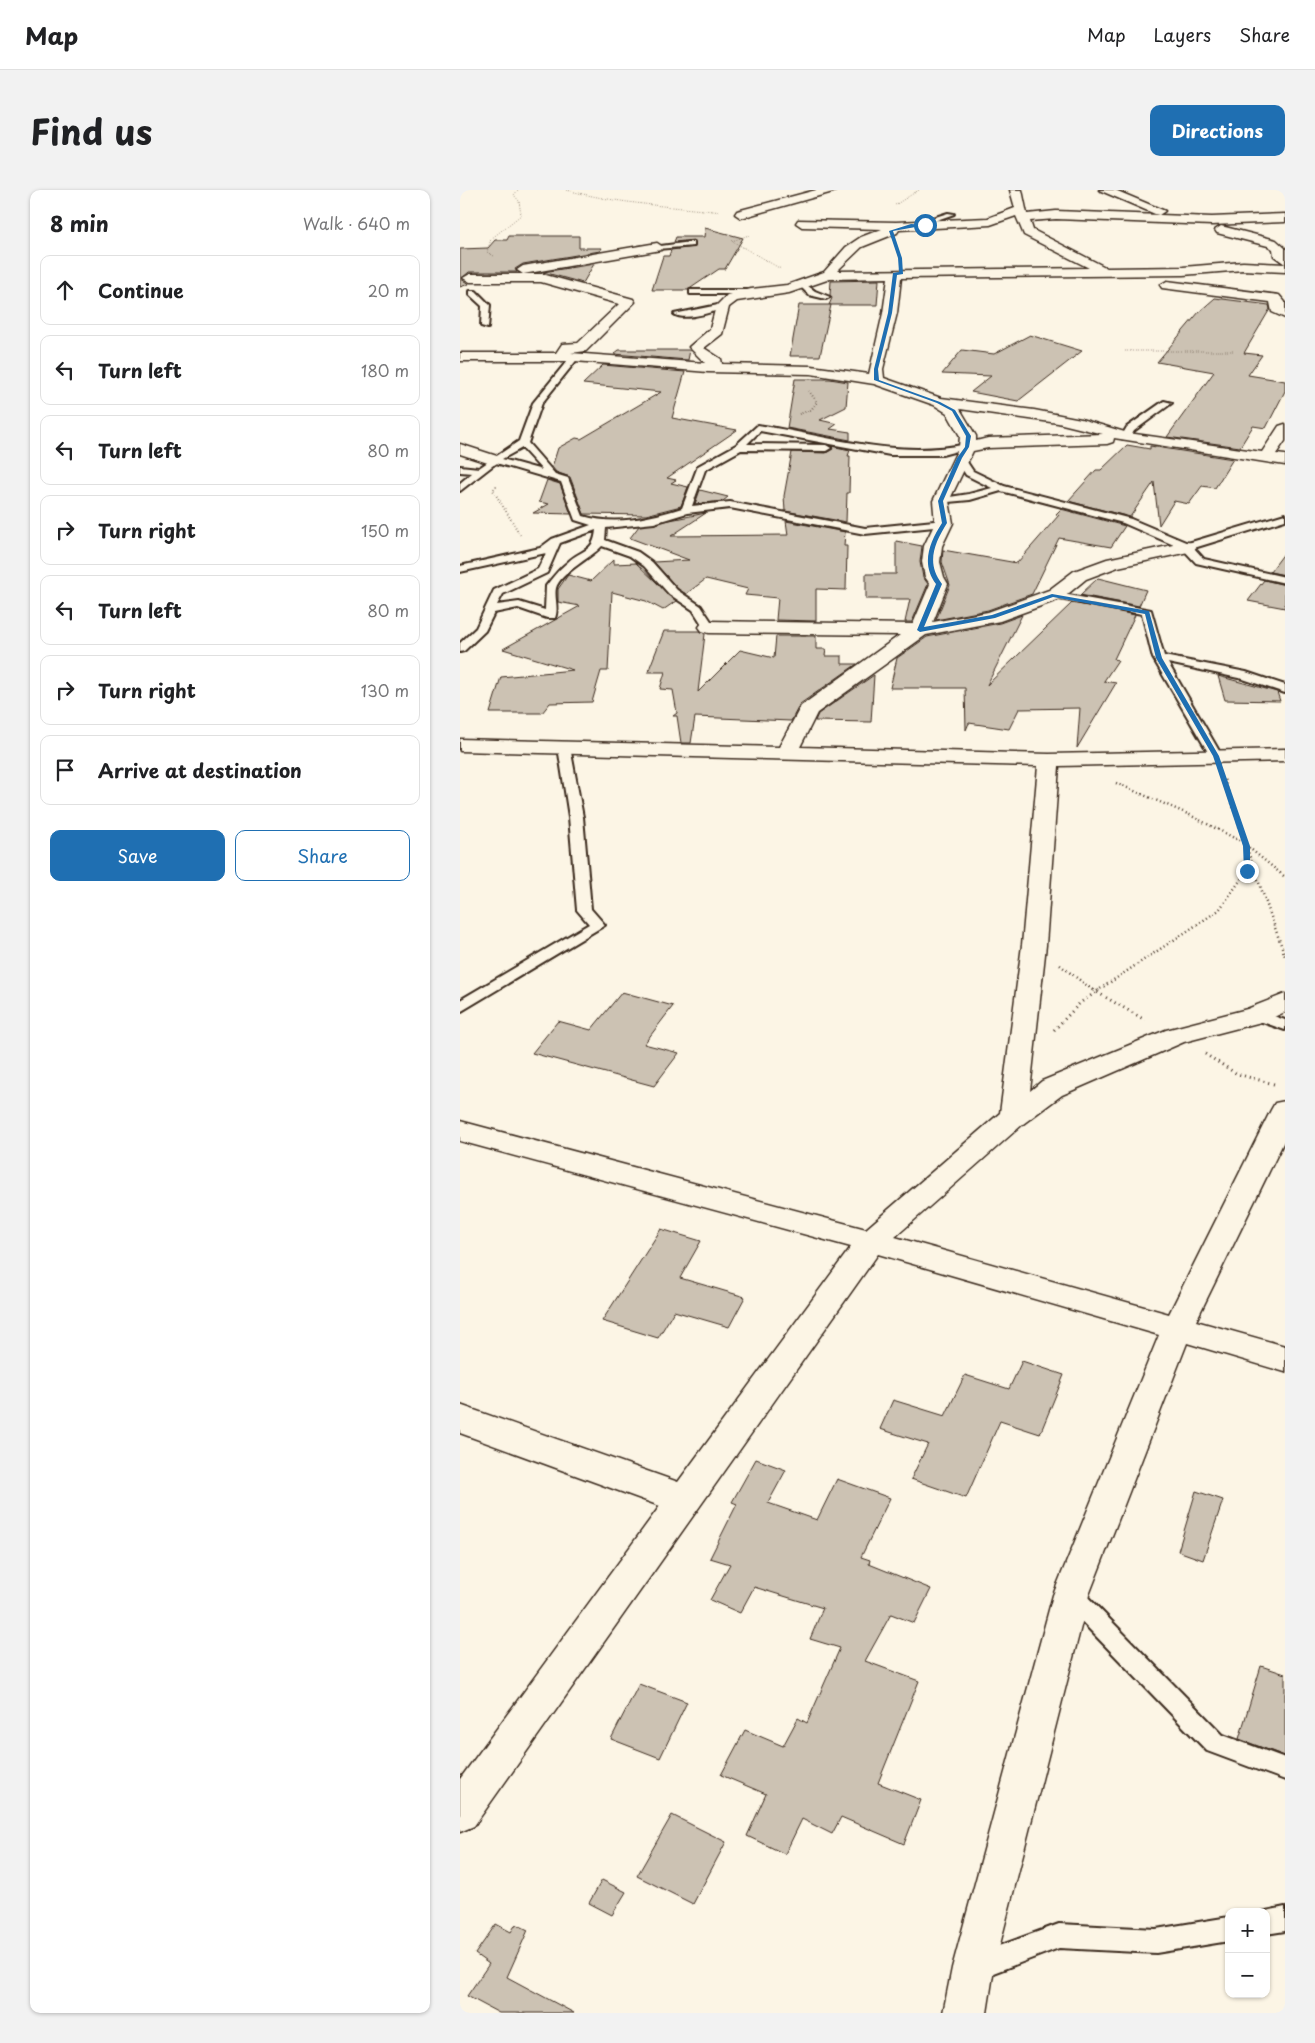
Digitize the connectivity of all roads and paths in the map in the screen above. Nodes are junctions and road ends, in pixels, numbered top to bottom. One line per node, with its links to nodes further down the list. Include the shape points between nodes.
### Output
1 (518, 190): 26 (path, via 514,195 519,201 520,215 491,239 487,252 500,261)
2 (567, 190): 6 (path, via 616,202)
3 (829, 190): 7 (street)
4 (1016, 190): 9 (street)
5 (1105, 190): 11 (street)
6 (676, 208)
7 (741, 214)
8 (950, 214): 13 (lane)
9 (1022, 214): 11 (street); 13 (street, via 990,221); 23 (street, via 1028,232)
10 (1285, 218): 11 (street)
11 (1182, 219): 19 (street, via 1272,243 1279,248 1278,253)
12 (802, 223): 14 (street)
13 (911, 226): 14 (street)
14 (889, 232): 22 (street, via 864,240 841,256)
15 (750, 235): 27 (path, via 732,241 787,272)
16 (691, 244): 17 (lane)
17 (656, 247): 20 (street)
18 (900, 258): 24 (street)
19 (1285, 260)
20 (568, 261): 25 (street); 26 (street)
21 (1285, 268): 23 (street, via 1243,266)
22 (830, 272)
23 (1107, 272): 24 (street); 34 (street, via 1137,280 1274,298 1279,303 1277,309)
24 (898, 273): 27 (street, via 829,274); 42 (street, via 876,369)
25 (542, 278): 26 (street); 30 (street); 39 (street, via 628,302 581,348 567,347)
26 (465, 279)
27 (801, 284): 29 (street); 31 (lane, via 812,293)
28 (693, 292): 29 (lane)
29 (762, 292): 32 (street, via 732,298)
30 (467, 294): 35 (lane, via 486,305)
31 (826, 297)
32 (723, 306): 33 (lane); 40 (street, via 717,331 696,348 716,362)
33 (678, 314)
34 (1285, 314)
35 (485, 326)
36 (1124, 351): 37 (path)
37 (1234, 351)
38 (460, 356): 39 (street)
39 (567, 357): 40 (street); 48 (lane, via 538,403)
40 (708, 368): 41 (street)
41 (811, 370): 42 (street); 45 (path, via 809,390 817,402 812,410)
42 (877, 380): 43 (street)
43 (939, 402): 47 (street, via 1050,417 1102,428); 52 (street, via 953,410 968,436)
44 (1167, 403): 47 (lane, via 1130,429)
45 (758, 428): 49 (lane); 50 (lane)
46 (1285, 429): 53 (street)
47 (1126, 437): 52 (street, via 988,443); 53 (street)
48 (523, 443): 55 (lane); 57 (lane)
49 (847, 444): 50 (lane, via 831,448); 52 (lane, via 903,453)
50 (739, 447): 61 (lane, via 701,468)
51 (460, 449): 55 (street)
52 (963, 452): 59 (lane, via 969,473); 60 (street)
53 (1266, 457): 54 (street)
54 (1285, 460)
55 (495, 465): 56 (lane); 57 (lane); 58 (lane); 65 (path, via 493,490 521,536)
56 (460, 469)
57 (551, 475): 64 (lane, via 565,480 580,518)
58 (460, 488)
59 (1001, 488): 60 (lane); 67 (lane, via 1127,521)
60 (941, 501): 63 (street)
61 (686, 510): 63 (lane, via 730,505 865,531); 64 (lane, via 654,520)
62 (1285, 517): 67 (lane)
63 (944, 523): 73 (street, via 934,540 929,564 939,584)
64 (601, 525): 65 (lane); 66 (lane)
65 (556, 541): 68 (lane, via 544,550); 71 (lane, via 542,571 498,592)
66 (600, 542): 71 (lane, via 591,552 572,563 551,586 551,616 519,605); 72 (lane, via 634,554 648,564 673,592 697,608)
67 (1187, 547): 69 (lane, via 1200,561); 70 (street, via 1088,572)
68 (460, 569)
69 (1285, 580)
70 (1052, 595): 73 (street, via 993,617); 75 (lane, via 1147,612)
71 (490, 610): 74 (lane, via 481,629)
72 (709, 627): 73 (street)
73 (920, 630): 79 (street, via 808,710)
74 (460, 650)
75 (1159, 658): 76 (lane, via 1246,676); 81 (lane)
76 (1285, 690)
77 (460, 745): 78 (street)
78 (564, 747): 79 (street); 88 (lane, via 576,817 584,910 598,925)
79 (786, 753): 82 (street)
80 (1285, 755): 81 (street)
81 (1216, 756): 82 (street); 84 (path)
82 (1049, 760): 91 (street, via 1034,945)
83 (1114, 782): 84 (path, via 1190,815)
84 (1246, 846): 85 (path); 86 (path); 91 (path, via 1247,871 1219,910 1080,1003)
85 (1285, 877)
86 (1285, 956)
87 (1285, 1002): 89 (street)
88 (460, 1007)
89 (1256, 1015): 90 (lane); 93 (street, via 1175,1036 1052,1088)
90 (1285, 1025)
91 (1019, 1066): 93 (street)
92 (1285, 1110): 96 (street)
93 (1013, 1117): 95 (street)
94 (460, 1131): 95 (street)
95 (871, 1241): 96 (street); 99 (street)
96 (1177, 1329): 97 (street); 100 (street)
97 (1285, 1359)
98 (460, 1419): 99 (street)
99 (683, 1499): 102 (street)
100 (1071, 1595): 101 (lane, via 1215,1743); 106 (street)
101 (1285, 1769)
102 (463, 1802)
103 (1285, 1919): 104 (lane)
104 (1270, 1921)
105 (1225, 1930): 106 (lane, via 1156,1941 1060,1936)
106 (973, 1968): 107 (street)
107 (965, 2013)

